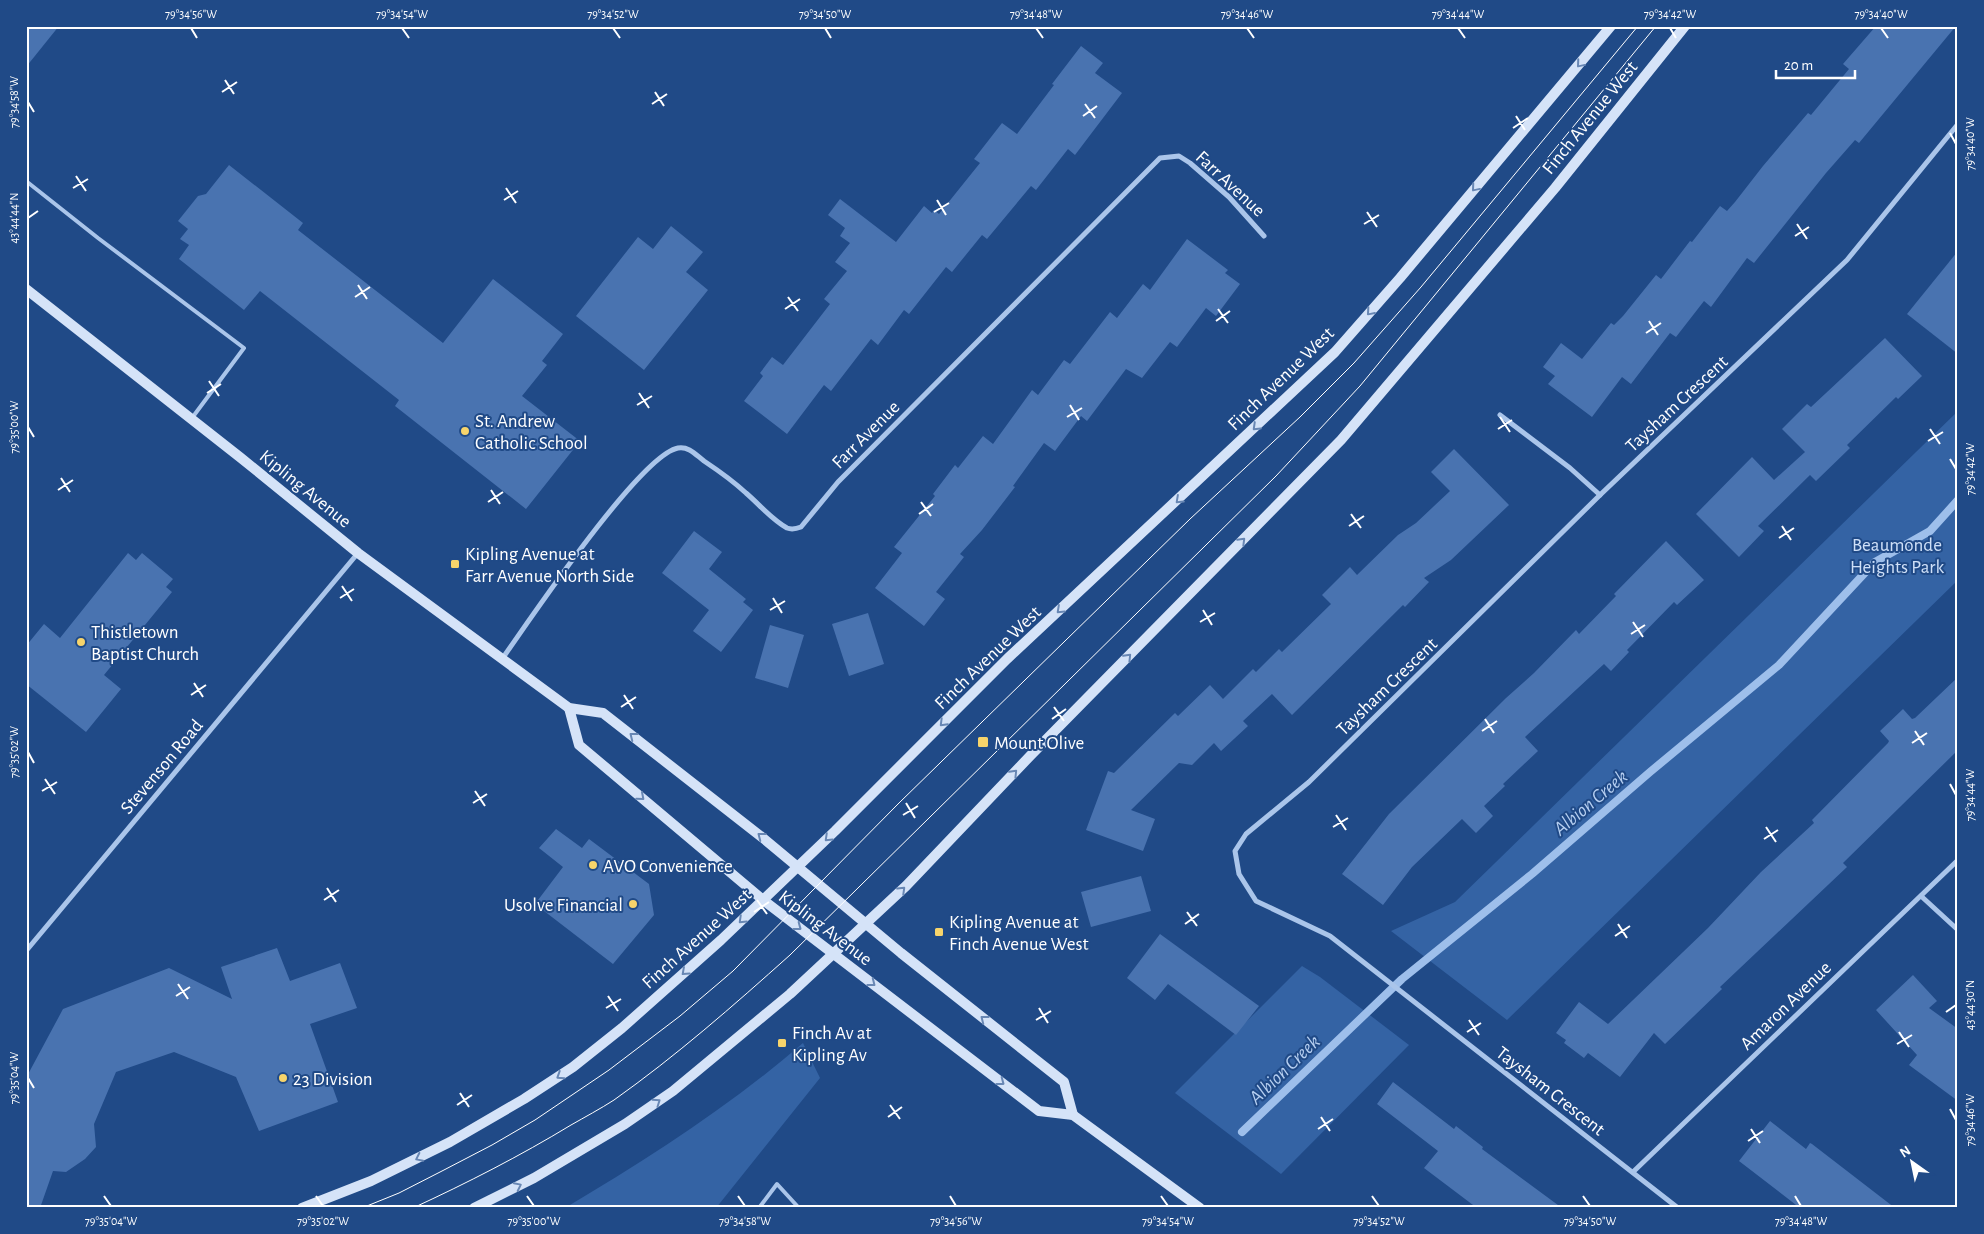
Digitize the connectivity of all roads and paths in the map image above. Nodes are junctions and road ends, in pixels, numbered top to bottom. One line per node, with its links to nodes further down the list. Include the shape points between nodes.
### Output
1 (1611, 26): 14 (main road, Finch Avenue West, one-way to 14, via 1335,352 1007,659)
2 (1685, 26): 17 (main road, Finch Avenue West, one-way to 2, via 1341,440 1555,188)
3 (1958, 124): 9 (street, Taysham Crescent, via 1847,260)
4 (26, 182): 8 (lane, via 244,348)
5 (1264, 236): 11 (street, Farr Avenue, via 1229,197 1190,163 1179,156 1160,158 838,482 801,527 788,529 689,449 678,448 662,455 630,486 538,606)
6 (26, 289): 8 (main road, Kipling Avenue)
7 (1500, 415): 9 (street)
8 (191, 420): 10 (main road, Kipling Avenue)
9 (1600, 495): 22 (street, Taysham Crescent, via 1309,782 1246,834 1235,851 1239,874 1256,901 1330,936)
10 (358, 553): 11 (main road, Kipling Avenue); 19 (street, Stevenson Road)
11 (502, 659): 12 (main road, Kipling Avenue)
12 (569, 708): 14 (main road, Kipling Avenue, one-way to 12, via 603,713); 16 (main road, Kipling Avenue, one-way to 16, via 579,745)
13 (1958, 860): 15 (street, Amaron Avenue)
14 (798, 867): 16 (main road, Finch Avenue West); 17 (main road, Kipling Avenue)
15 (1921, 896): 18 (street); 22 (street, Amaron Avenue)
16 (763, 900): 20 (main road, Kipling Avenue, one-way to 20); 23 (main road, Finch Avenue West, one-way to 23, via 622,1028 573,1067 450,1142 371,1181)
17 (866, 924): 20 (main road, Finch Avenue West); 21 (main road, Kipling Avenue, one-way to 17, via 1064,1082)
18 (1958, 930)
19 (26, 951)
20 (834, 954): 21 (main road, Kipling Avenue, one-way to 21, via 1038,1111); 24 (main road, Finch Avenue West, one-way to 20, via 534,1178 625,1124 673,1091)
21 (1073, 1115): 27 (main road, Kipling Avenue)
22 (1633, 1172): 28 (street, Taysham Crescent)
23 (302, 1208)
24 (474, 1208)
25 (759, 1208): 26 (lane, via 777,1184)
26 (799, 1208)
27 (1200, 1208)
28 (1678, 1208)

